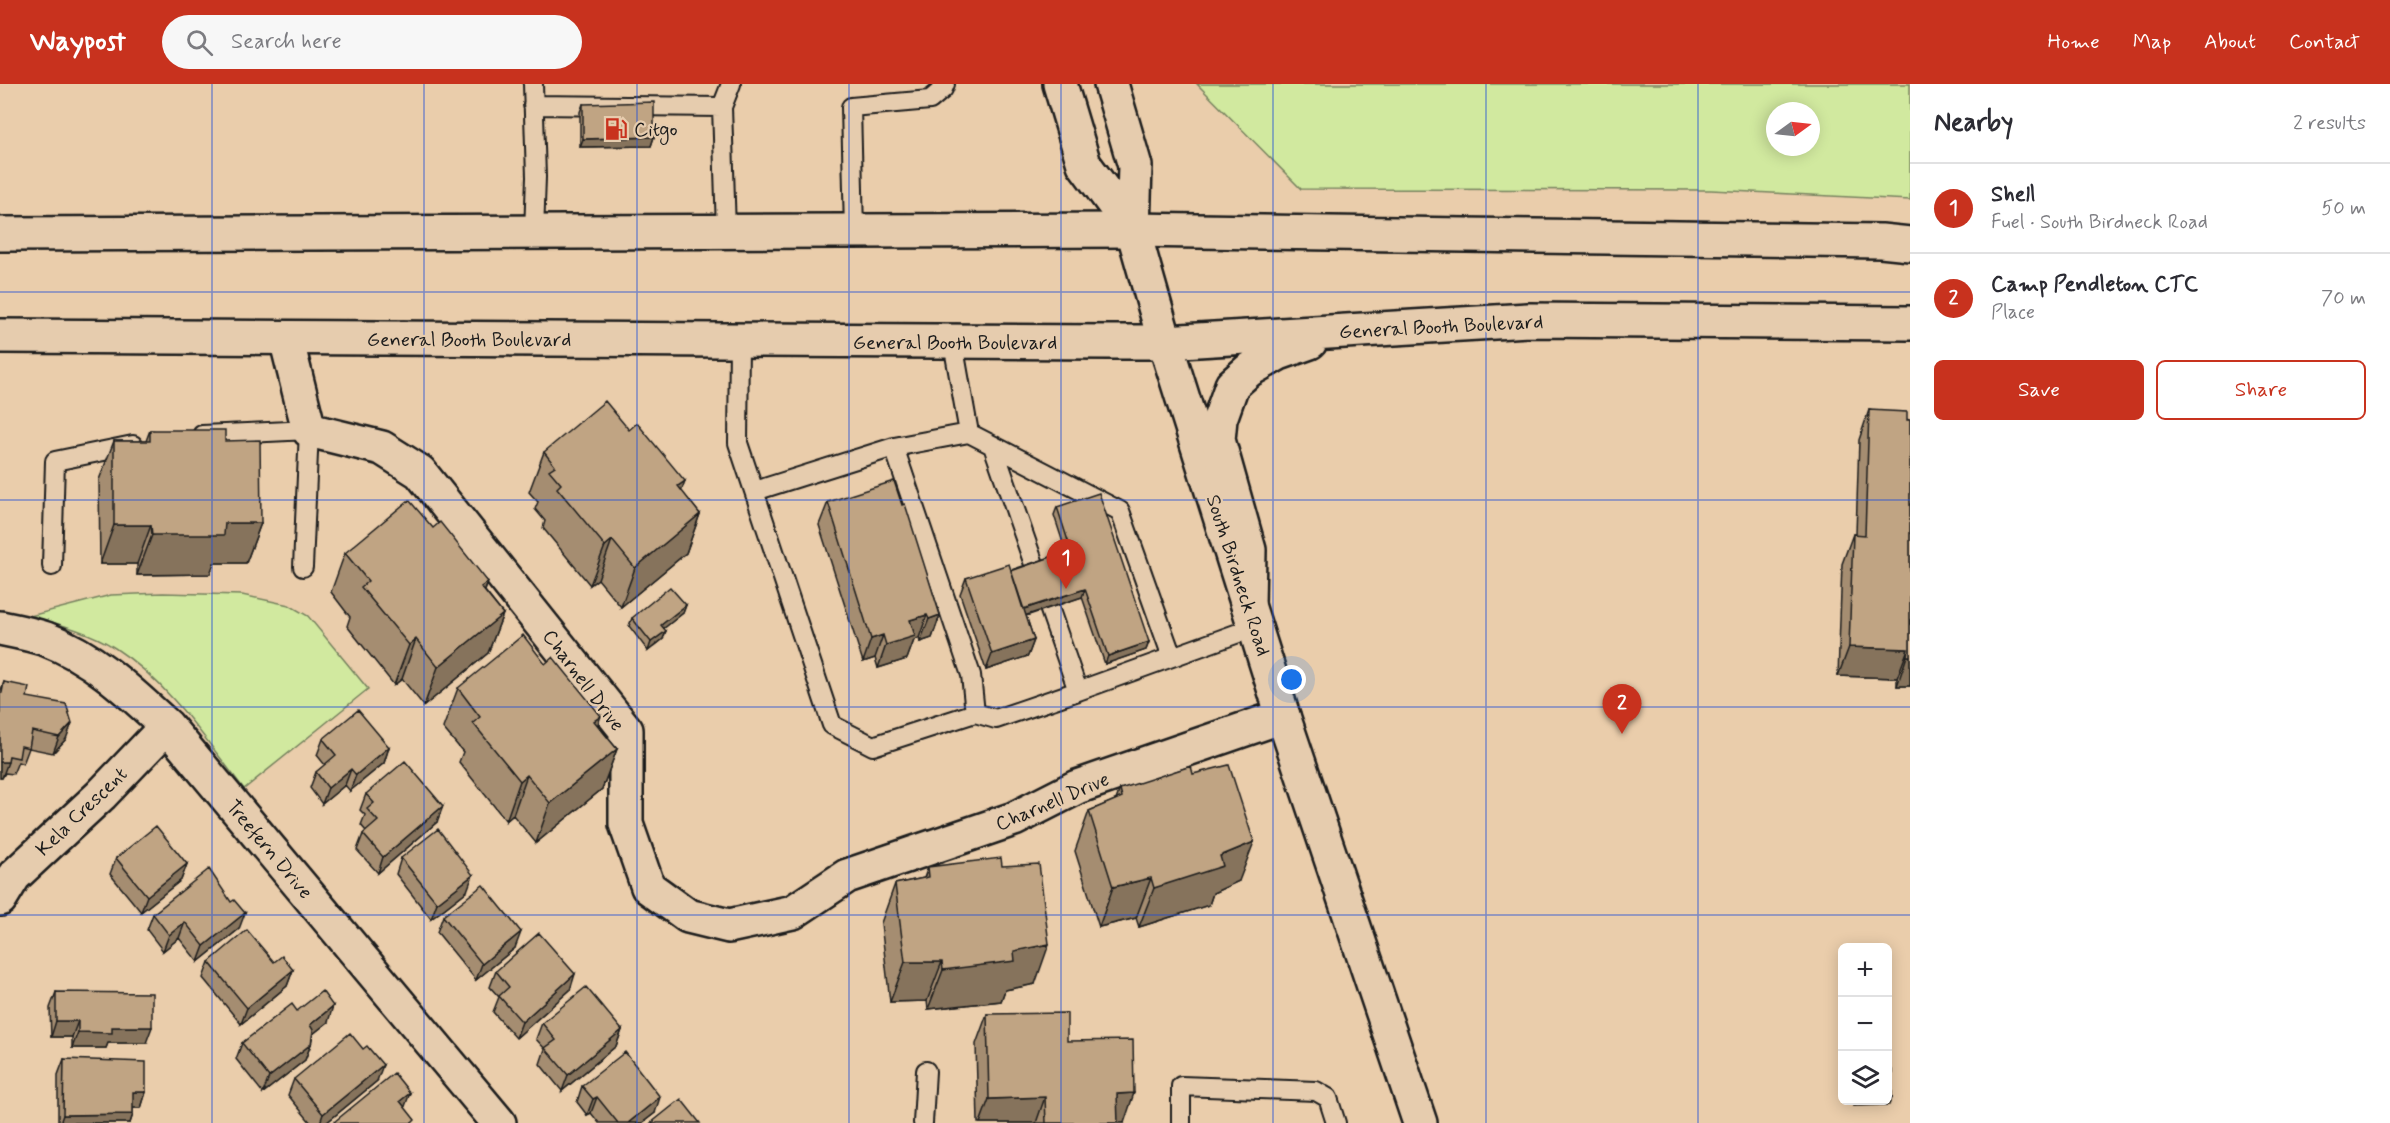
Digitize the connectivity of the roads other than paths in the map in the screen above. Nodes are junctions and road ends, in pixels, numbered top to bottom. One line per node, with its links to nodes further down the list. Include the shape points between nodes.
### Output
1 (533, 84): 6 (lane)
2 (731, 84): 7 (lane)
3 (945, 84): 10 (lane, via 930,100 851,106)
4 (1060, 84): 8 (main road, South Birdneck Road, via 1084,164)
5 (1111, 84): 8 (main road, South Birdneck Road, via 1135,166)
6 (533, 105): 7 (lane); 11 (lane)
7 (722, 107): 9 (lane)
8 (1132, 230): 10 (main road); 13 (main road); 19 (main road, South Birdneck Road)
9 (726, 231): 10 (main road); 11 (main road)
10 (854, 231)
11 (534, 232): 12 (main road)
12 (0, 234)
13 (1910, 243)
14 (1910, 323): 15 (main road, General Booth Boulevard, via 1528,320)
15 (1341, 331): 19 (main road, General Booth Boulevard); 30 (main road, via 1279,353 1249,370 1232,385 1220,419 1218,440 1249,550)
16 (0, 336): 17 (main road, General Booth Boulevard)
17 (286, 338): 18 (main road, General Booth Boulevard); 21 (main road)
18 (740, 341): 20 (main road, General Booth Boulevard); 27 (lane, via 738,443)
19 (1165, 342): 20 (main road, General Booth Boulevard); 30 (main road, South Birdneck Road)
20 (953, 343): 22 (lane)
21 (309, 430): 23 (lane); 29 (lane); 35 (main road, Charnell Drive, via 382,447 420,472 626,730 626,824 648,887 688,916 729,926 793,912 847,876 1014,819 1077,787)
22 (969, 434): 25 (lane); 26 (lane)
23 (189, 436)
24 (146, 443): 28 (lane, via 55,461)
25 (993, 446): 32 (lane, via 1120,512); 33 (lane)
26 (894, 447): 27 (lane); 34 (lane, via 971,675)
27 (754, 491): 34 (lane, via 832,725 873,746)
28 (52, 566)
29 (303, 567)
30 (1252, 616): 32 (lane); 35 (main road, South Birdneck Road)
31 (0, 628): 36 (main road, Treefern Drive, via 45,639 89,659)
32 (1172, 657): 33 (lane)
33 (1078, 691): 34 (lane, via 996,719)
34 (975, 713)
35 (1283, 716): 43 (main road, South Birdneck Road)
36 (167, 726): 37 (main road, Kela Crescent, via 101,795 14,876); 39 (main road, Treefern Drive)
37 (0, 899)
38 (926, 1071): 40 (lane)
39 (499, 1123)
40 (923, 1123)
41 (1181, 1123): 42 (lane, via 1181,1086 1316,1091 1328,1098)
42 (1336, 1123)
43 (1420, 1123)

